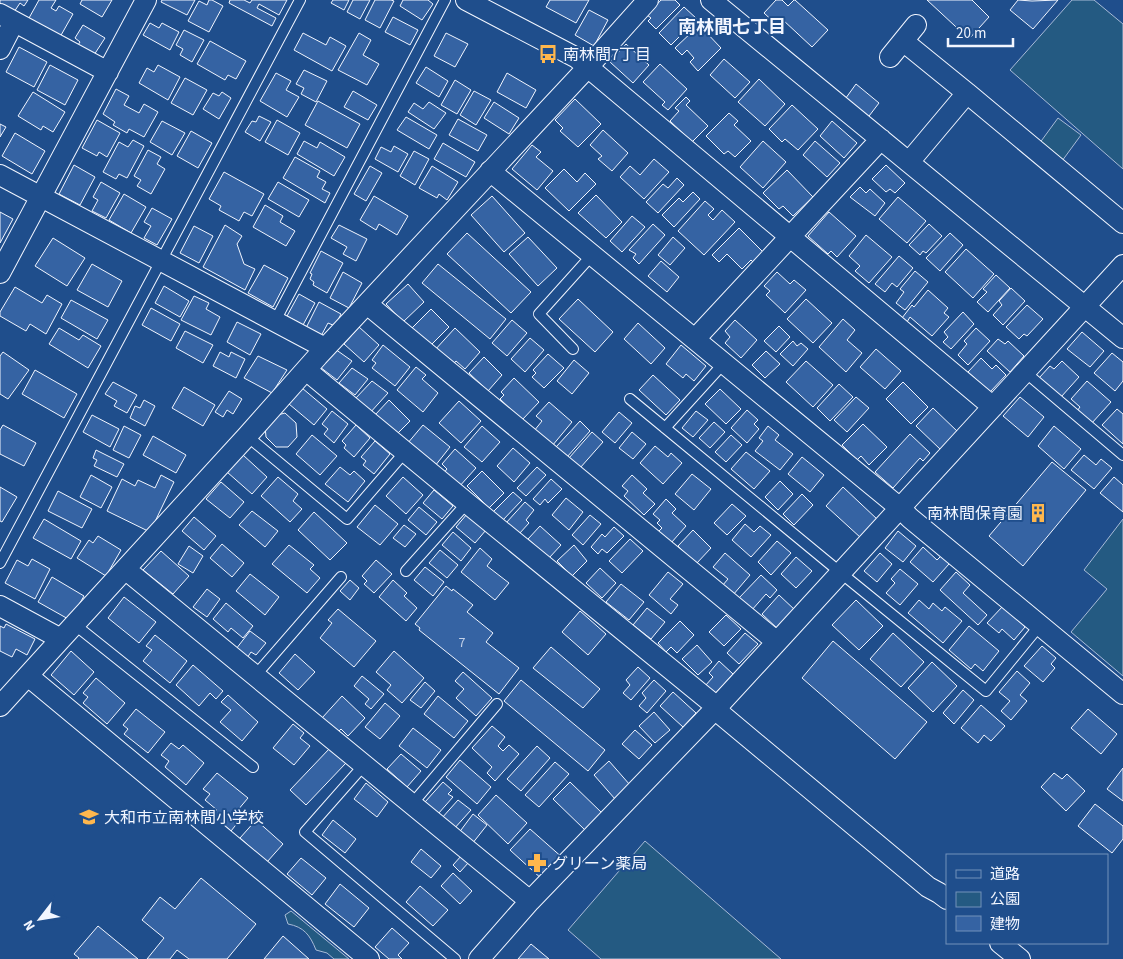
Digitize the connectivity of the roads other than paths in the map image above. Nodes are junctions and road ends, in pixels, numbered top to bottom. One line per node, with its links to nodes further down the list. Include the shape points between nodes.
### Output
1 (146, 0): 13 (street)
2 (300, 0): 23 (lane)
3 (446, 0): 28 (lane)
4 (466, 0): 12 (street, via 577,58)
5 (648, 0): 12 (street)
6 (711, 0): 15 (street)
7 (7, 18): 10 (street); 13 (street)
8 (916, 25): 9 (street)
9 (903, 40): 11 (street); 14 (street)
10 (0, 49)
11 (890, 57)
12 (588, 67): 17 (street); 21 (street)
13 (108, 72): 19 (street)
14 (967, 93): 16 (street); 20 (street)
15 (881, 139): 16 (street); 21 (street)
16 (909, 162): 27 (street)
17 (490, 171): 22 (street); 26 (street)
18 (0, 175): 19 (street)
19 (41, 197): 23 (street); 25 (street)
20 (1123, 223)
21 (790, 237): 30 (street); 37 (street)
22 (592, 255): 30 (street); 32 (lane, via 539,314)
23 (161, 260): 28 (street); 44 (lane)
24 (1123, 265): 27 (street)
25 (0, 273)
26 (367, 304): 31 (street); 53 (street)
27 (1084, 307): 29 (street); 35 (street)
28 (276, 321): 31 (street)
29 (1123, 338)
30 (695, 339): 33 (street)
31 (325, 348): 34 (street)
32 (574, 349)
33 (724, 363): 38 (lane); 43 (street)
34 (306, 370): 39 (street); 40 (street)
35 (1025, 372): 37 (street); 41 (lane)
36 (630, 399): 38 (lane)
37 (993, 407): 43 (street)
38 (665, 428): 47 (lane)
39 (247, 436): 40 (lane, via 347,519); 45 (street)
40 (405, 452): 42 (street)
41 (1123, 455)
42 (467, 504): 46 (lane); 59 (street)
43 (900, 508): 47 (street); 51 (street)
44 (0, 563)
45 (125, 569): 50 (street); 55 (street)
46 (406, 571)
47 (841, 573): 51 (lane, via 986,691); 53 (street)
48 (341, 577): 55 (lane)
49 (0, 606): 52 (street)
50 (74, 624): 52 (street); 61 (lane)
51 (1040, 625): 56 (street)
52 (60, 638): 54 (street)
53 (777, 642): 59 (street)
54 (28, 676): 58 (street); 66 (street)
55 (255, 676): 60 (street)
56 (1123, 694)
57 (497, 704): 62 (lane)
58 (0, 706)
59 (717, 707): 63 (street, via 723,716 928,887); 64 (street)
60 (364, 765): 62 (street); 67 (lane, via 305,832)
61 (252, 768)
62 (412, 804): 64 (street)
63 (946, 898)
64 (530, 901): 68 (street)
65 (1001, 944): 69 (street)
66 (369, 959)
67 (455, 959)
68 (479, 959)
69 (1020, 959)

